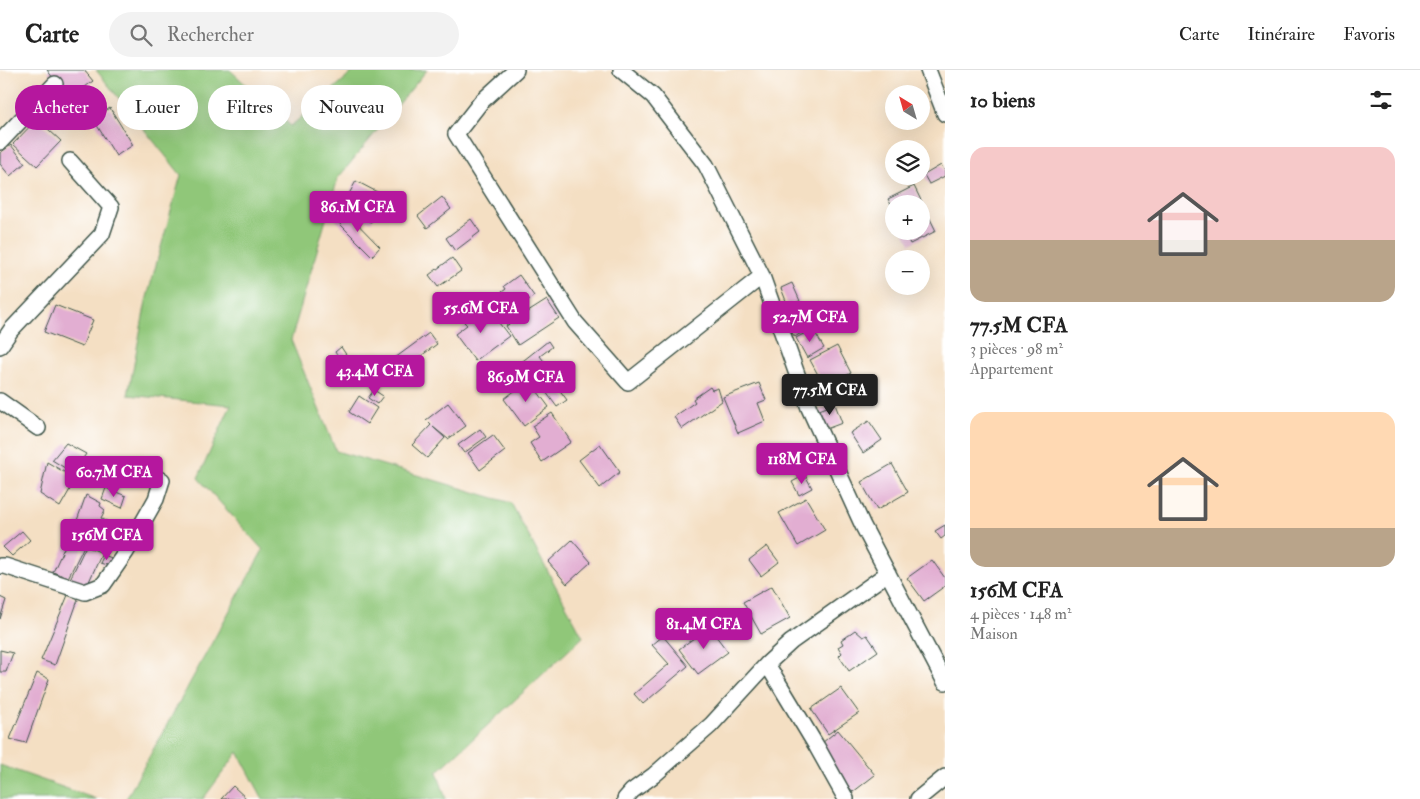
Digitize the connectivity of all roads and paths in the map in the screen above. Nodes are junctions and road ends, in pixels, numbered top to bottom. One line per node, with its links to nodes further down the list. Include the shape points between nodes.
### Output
1 (516, 70): 8 (street, via 481,102 456,134 575,322 628,382)
2 (621, 70): 8 (street, via 653,96 706,165)
3 (928, 70): 5 (street)
4 (55, 84): 6 (street)
5 (945, 114)
6 (0, 142)
7 (70, 161): 9 (street, via 112,207 102,234 11,330)
8 (762, 276): 14 (street, via 809,408)
9 (0, 346)
10 (0, 401): 11 (street)
11 (38, 428)
12 (162, 480): 13 (street, via 156,499 104,586 85,592)
13 (0, 566)
14 (888, 573): 15 (street, via 791,642); 16 (street)
15 (767, 664): 18 (street, via 711,725); 19 (street)
16 (945, 682)
17 (945, 777): 20 (street)
18 (625, 799)
19 (846, 799)
20 (918, 799)

